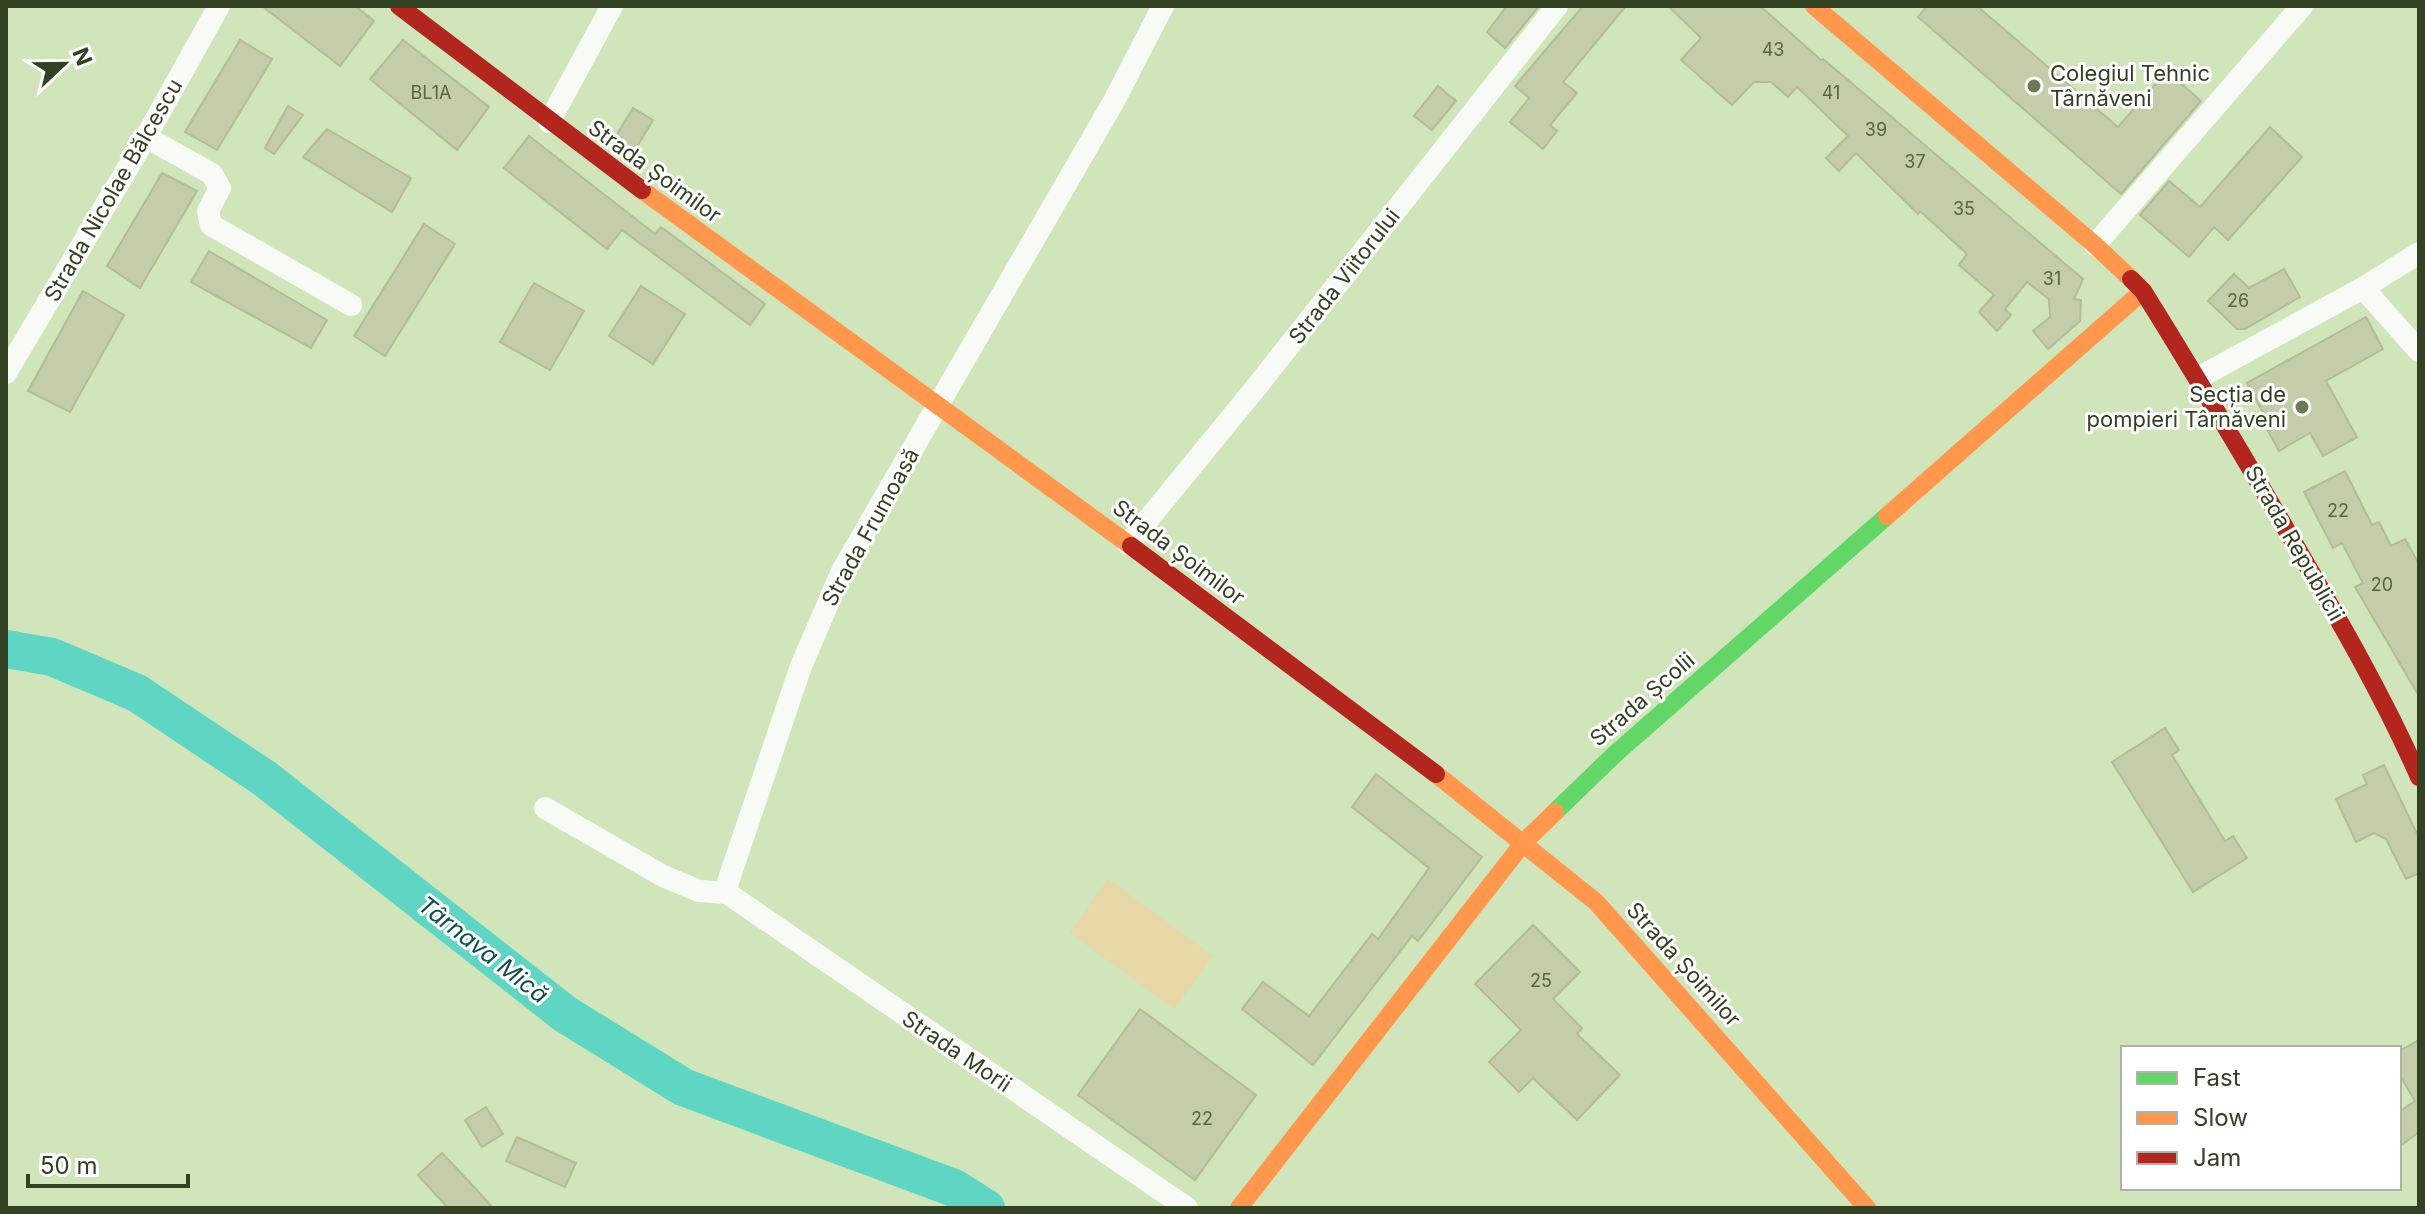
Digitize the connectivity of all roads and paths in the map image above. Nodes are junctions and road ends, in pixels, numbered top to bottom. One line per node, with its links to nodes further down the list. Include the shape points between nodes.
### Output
1 (219, 6): 9 (street, Strada Nicolae Bălcescu)
2 (399, 6): 8 (street, Strada Șoimilor)
3 (612, 6): 8 (street)
4 (1163, 6): 18 (street, Strada Frumoasă)
5 (1557, 6): 19 (street, Strada Viitorului)
6 (1814, 6): 10 (street, Strada Republicii)
7 (2302, 6): 10 (street)
8 (549, 122): 18 (street, Strada Șoimilor)
9 (146, 137): 14 (street, via 212,174 220,188 208,211 211,225); 16 (street, Strada Nicolae Bălcescu)
10 (2095, 245): 13 (street, Strada Republicii)
11 (2419, 253): 12 (street)
12 (2363, 288): 15 (street); 17 (street)
13 (2143, 291): 17 (street, Strada Republicii); 22 (street, Strada Școlii, via 1615,754)
14 (351, 305)
15 (2419, 351)
16 (6, 373)
17 (2198, 378): 20 (street, Strada Republicii, via 2357,651)
18 (940, 405): 19 (street, Strada Șoimilor); 23 (street, Strada Frumoasă, via 818,621)
19 (1128, 544): 22 (street, Strada Șoimilor)
20 (2419, 777)
21 (545, 808): 23 (street, via 663,876 699,891)
22 (1524, 842): 25 (street, Strada Școlii); 26 (street, Strada Șoimilor, via 1596,902)
23 (727, 893): 24 (street, Strada Morii)
24 (1187, 1208)
25 (1239, 1208)
26 (1867, 1208)

